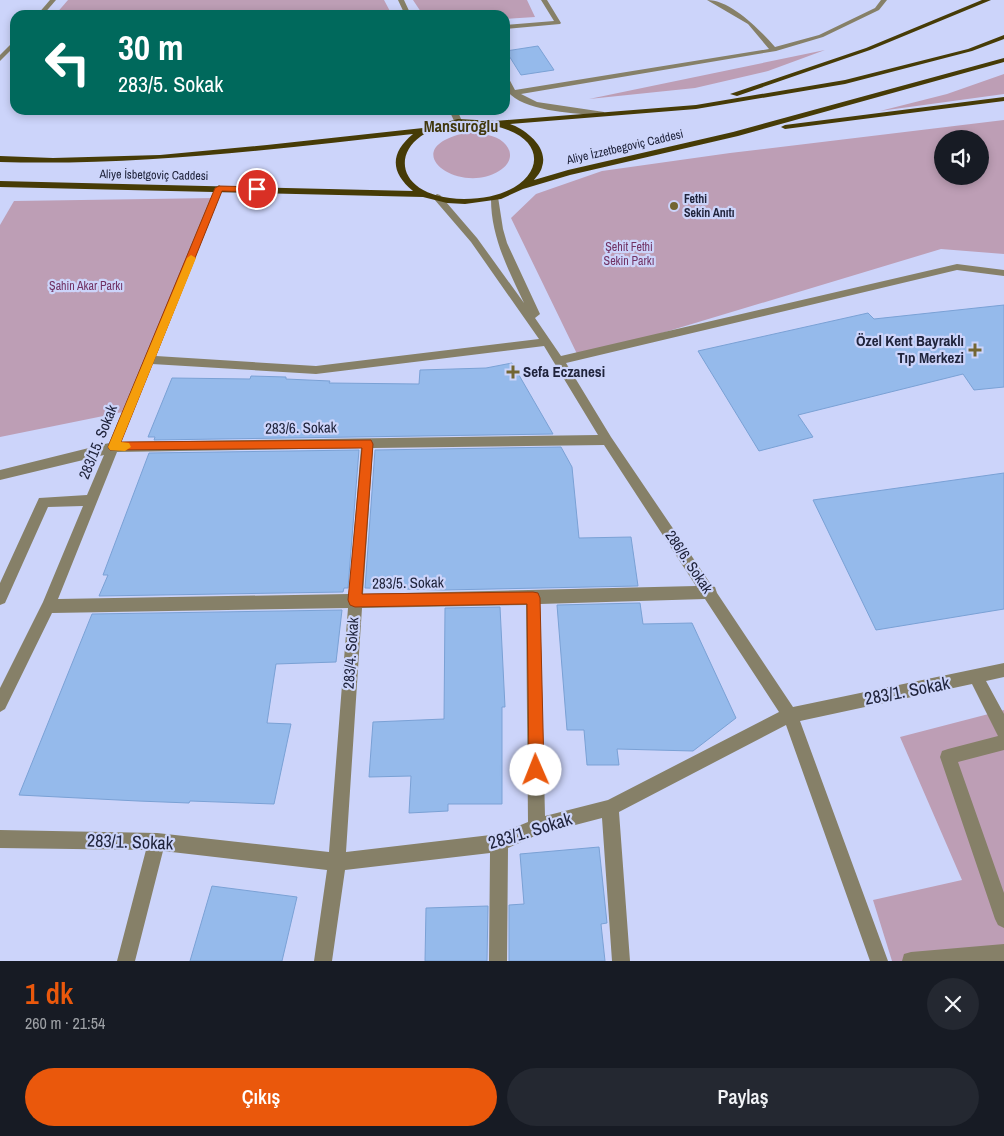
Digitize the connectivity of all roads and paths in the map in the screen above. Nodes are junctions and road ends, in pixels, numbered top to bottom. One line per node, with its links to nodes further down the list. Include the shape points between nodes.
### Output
1 (53, 0): 6 (street)
2 (544, 0): 7 (street, via 558,23)
3 (710, 0): 10 (street, via 750,23)
4 (884, 0): 10 (street, via 877,9 821,36)
5 (988, 0): 16 (main road, via 868,49)
6 (44, 10)
7 (510, 27)
8 (1004, 38): 16 (main road, via 845,82)
9 (10, 48): 11 (street)
10 (774, 50): 14 (street)
11 (0, 59)
12 (1004, 60): 22 (main road)
13 (510, 87): 14 (street)
14 (514, 93): 17 (street, via 535,104)
15 (1004, 99): 22 (main road)
16 (696, 107): 17 (main road, Aliye İzzetbegoviç Caddesi)
17 (602, 114): 20 (main road, Aliye İzzetbegoviç Caddesi)
18 (455, 115): 19 (street)
19 (458, 121): 20 (main road); 21 (main road)
20 (496, 123): 25 (main road, via 525,136 539,156 532,178)
21 (426, 130): 23 (main road, Aliye İsbetgoviç Caddesi, via 142,158); 27 (main road, via 412,138 399,159 400,170 407,181 419,192)
22 (735, 134): 25 (main road, Aliye İzzetbegoviç Caddesi)
23 (0, 158)
24 (0, 184): 26 (main road, Aliye İsbetgoviç Caddesi)
25 (521, 187): 28 (main road)
26 (219, 188): 27 (main road, Aliye İsbetgoviç Caddesi); 31 (street, 283/15. Sokak)
27 (432, 196): 28 (main road, via 455,201); 30 (street, 286/6. Sokak, via 474,240)
28 (495, 199): 30 (street, via 498,232)
29 (1004, 273): 32 (street, via 956,267)
30 (547, 342): 31 (street, via 316,370); 32 (street, 286/6. Sokak)
31 (150, 360): 35 (street, 283/15. Sokak)
32 (558, 361): 33 (street, 286/6. Sokak)
33 (607, 440): 34 (street, 283/6. Sokak); 38 (street, 286/6. Sokak)
34 (367, 444): 35 (street, 283/6. Sokak); 41 (street, 283/4. Sokak)
35 (114, 447): 36 (street, 283/6. Sokak); 37 (street, 283/15. Sokak)
36 (0, 475)
37 (92, 500): 39 (street, via 44,502); 42 (street, 283/15. Sokak)
38 (710, 592): 40 (street, 283/5. Sokak); 46 (street, 286/6. Sokak)
39 (0, 598)
40 (533, 598): 41 (street, 283/5. Sokak); 50 (street)
41 (355, 600): 42 (street, 283/5. Sokak); 54 (street, 283/4. Sokak)
42 (48, 606): 45 (street, 283/15. Sokak)
43 (1004, 670): 44 (street, 283/1. Sokak)
44 (976, 677): 46 (street, 283/1. Sokak); 47 (street)
45 (0, 704)
46 (790, 715): 49 (street, 283/1. Sokak); 61 (street, 286/6. Sokak)
47 (1004, 730)
48 (1004, 742): 55 (street, via 948,757)
49 (610, 808): 50 (street, 283/1. Sokak); 60 (street)
50 (537, 827): 53 (street, 283/1. Sokak)
51 (0, 839): 52 (street, 283/1. Sokak)
52 (157, 842): 54 (street, 283/1. Sokak); 57 (street)
53 (499, 843): 54 (street, 283/1. Sokak); 59 (street)
54 (337, 862): 58 (street, 283/4. Sokak)
55 (1004, 919)
56 (1004, 953): 62 (street)
57 (126, 961)
58 (323, 961)
59 (498, 961)
60 (621, 961)
61 (879, 961)
62 (911, 961)

